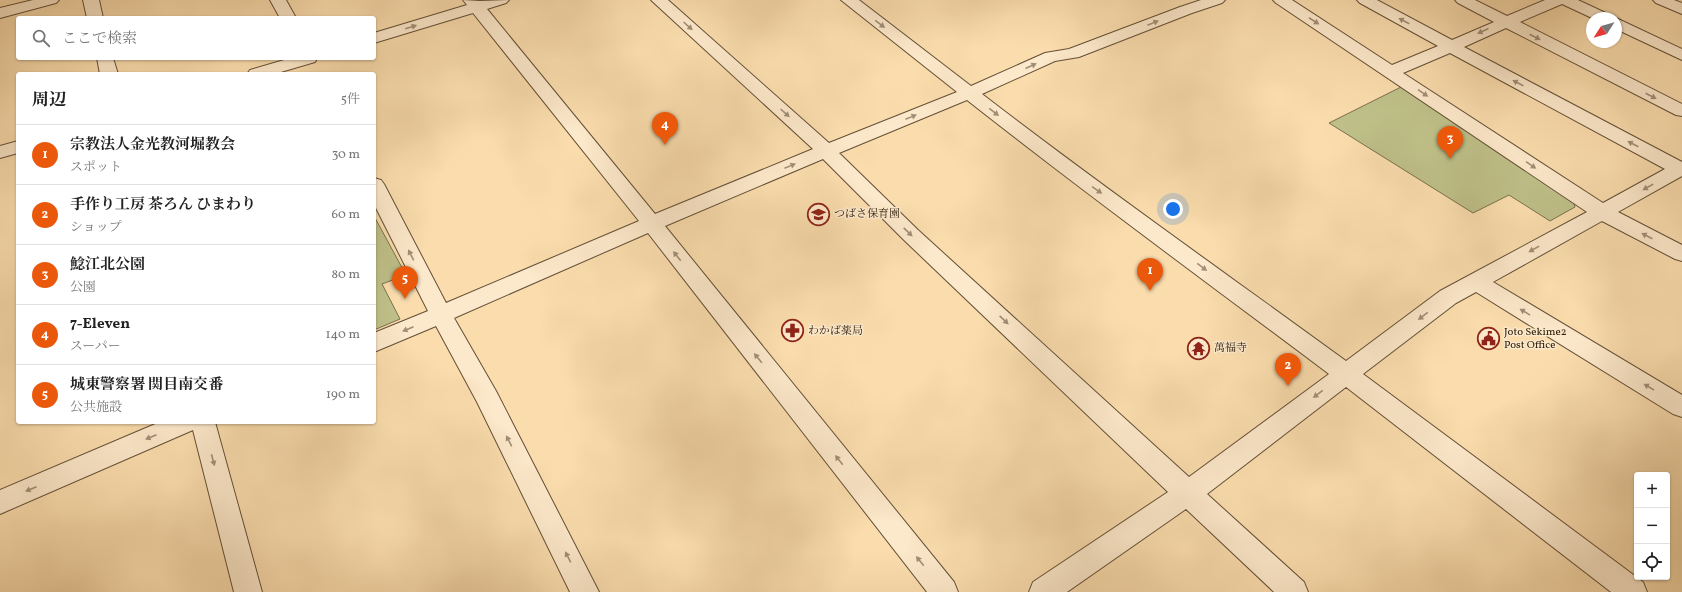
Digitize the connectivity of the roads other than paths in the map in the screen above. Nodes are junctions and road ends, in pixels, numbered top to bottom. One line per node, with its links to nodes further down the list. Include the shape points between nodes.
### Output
1 (52, 0): 17 (street)
2 (91, 0): 18 (street)
3 (278, 0): 19 (street)
4 (501, 0): 14 (street)
5 (659, 0): 35 (street, one-way to 35)
6 (849, 0): 32 (street, one-way to 32)
7 (1217, 0): 32 (street, one-way to 7, via 1051,57 1073,53)
8 (1282, 0): 31 (street, one-way to 31)
9 (1365, 0): 23 (street, one-way to 9)
10 (1463, 0): 20 (street)
11 (1558, 0): 20 (street)
12 (1566, 0): 16 (street)
13 (1661, 0): 15 (street)
14 (473, 4): 22 (street, one-way to 14); 40 (street)
15 (1682, 9)
16 (1591, 12)
17 (0, 13)
18 (95, 16)
19 (287, 16)
20 (1506, 22): 23 (street, one-way to 23); 33 (street, one-way to 33)
21 (1622, 27): 24 (street)
22 (376, 37)
23 (1450, 46): 31 (street); 37 (street, one-way to 23)
24 (1682, 55)
25 (106, 60): 28 (street)
26 (302, 60): 29 (street)
27 (310, 60): 30 (street)
28 (108, 72)
29 (263, 72)
30 (316, 72)
31 (1391, 72): 39 (street, one-way to 39)
32 (970, 93): 35 (street, one-way to 32); 45 (street, one-way to 45, via 1058,162)
33 (1682, 111)
34 (16, 148): 36 (street)
35 (826, 151): 40 (street, one-way to 35); 49 (street, one-way to 49, via 911,235)
36 (0, 152)
37 (1681, 169): 39 (street, one-way to 39)
38 (376, 188): 43 (street, one-way to 38)
39 (1602, 212): 41 (street, one-way to 39); 42 (street, one-way to 42)
40 (652, 224): 43 (street); 53 (street, one-way to 40)
41 (1682, 254)
42 (1475, 282): 45 (street, one-way to 45, via 1448,297); 46 (street, one-way to 42)
43 (441, 315): 44 (street, one-way to 44); 52 (street, one-way to 43, via 487,398)
44 (376, 342)
45 (1345, 373): 49 (street, one-way to 49); 56 (street)
46 (1682, 407)
47 (181, 424): 50 (street, one-way to 50)
48 (204, 424): 51 (street, one-way to 51)
49 (1188, 493): 54 (street); 55 (street)
50 (0, 502)
51 (248, 592)
52 (585, 592)
53 (944, 592)
54 (1043, 592)
55 (1294, 592)
56 (1633, 592)

